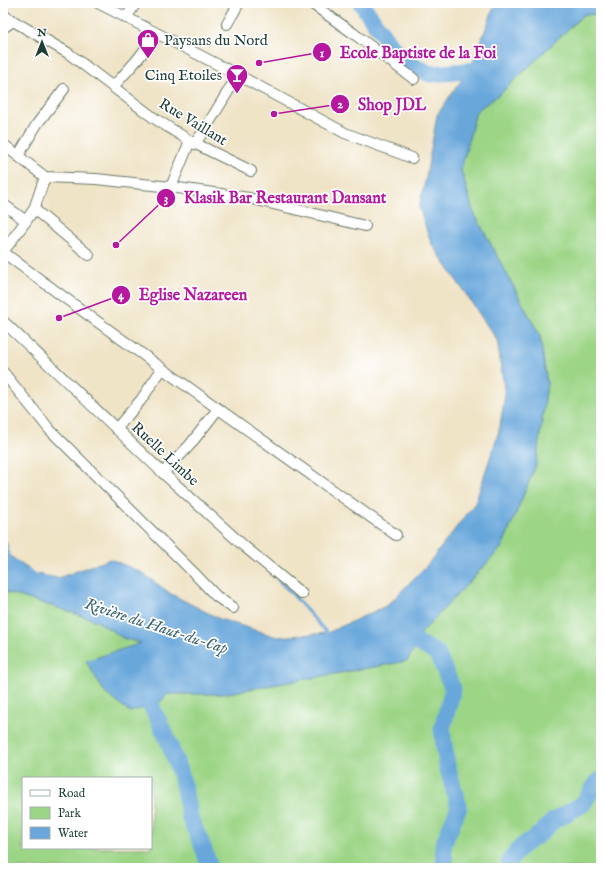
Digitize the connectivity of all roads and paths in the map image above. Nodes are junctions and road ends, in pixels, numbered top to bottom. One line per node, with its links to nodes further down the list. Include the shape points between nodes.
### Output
1 (98, 3): 6 (street)
2 (136, 3): 6 (street)
3 (240, 3): 8 (street)
4 (311, 3): 12 (street)
5 (3, 15): 7 (street, Rue Vaillant)
6 (126, 18): 10 (street)
7 (13, 21): 9 (street); 13 (street, Rue Vaillant, via 68,53)
8 (227, 24)
9 (3, 28)
10 (157, 34): 11 (street); 13 (street)
11 (238, 75): 15 (street, via 208,126); 18 (street, via 345,133)
12 (414, 78)
13 (113, 87): 15 (street, Rue Vaillant)
14 (64, 89): 17 (street, via 37,124)
15 (193, 143): 19 (street, Rue Vaillant); 21 (street)
16 (3, 144): 17 (street)
17 (18, 156): 20 (street)
18 (412, 158)
19 (251, 172)
20 (45, 177): 21 (street, via 96,179); 23 (street)
21 (171, 187): 25 (street, via 249,198)
22 (3, 204): 24 (street)
23 (34, 209): 24 (street); 27 (street)
24 (26, 221): 26 (street)
25 (365, 226)
26 (3, 252): 29 (street)
27 (89, 255)
28 (3, 321): 32 (street, Ruelle Limbe)
29 (162, 369): 31 (street); 32 (street, via 141,400)
30 (3, 372): 36 (street, via 50,430 216,596)
31 (218, 409): 33 (street, via 189,446); 34 (street)
32 (116, 429): 33 (street, Ruelle Limbe)
33 (163, 473): 35 (street, Ruelle Limbe)
34 (396, 535)
35 (302, 594)
36 (233, 608)

